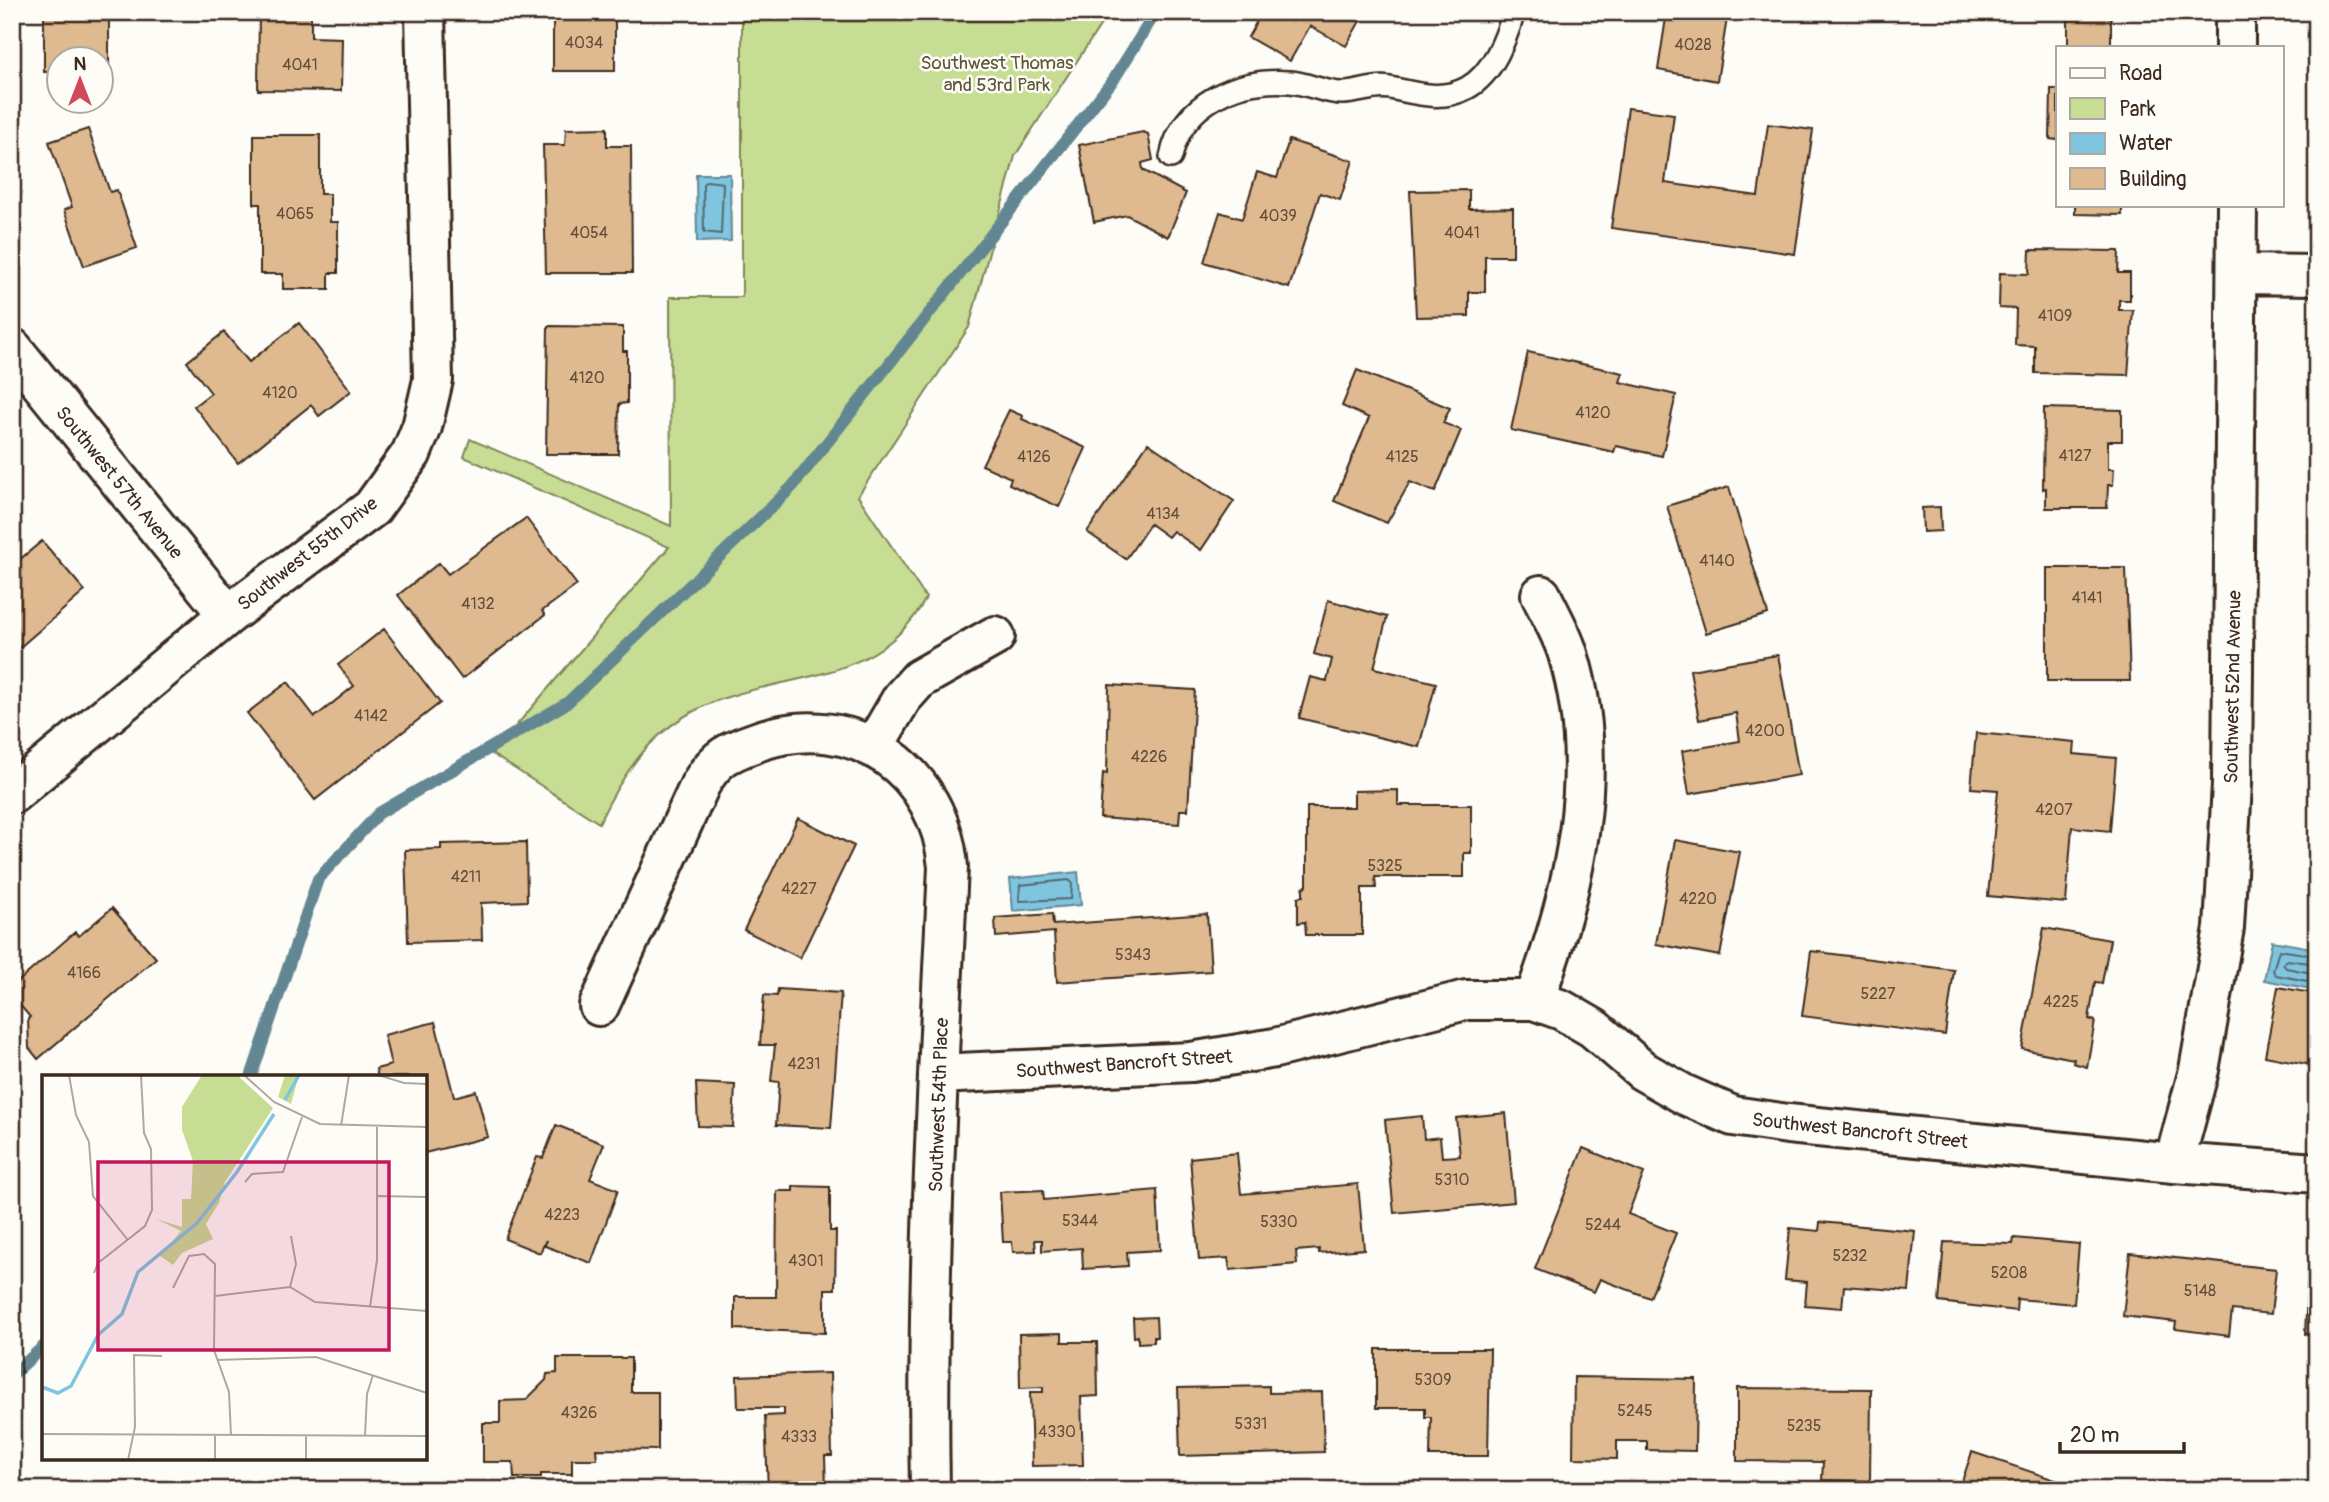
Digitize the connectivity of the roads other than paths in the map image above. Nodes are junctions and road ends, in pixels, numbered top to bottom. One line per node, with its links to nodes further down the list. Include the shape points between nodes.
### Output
1 (425, 12): 11 (street, Southwest 55th Drive, via 434,332 433,380 422,427 401,470 372,508)
2 (1514, 12): 5 (lane, via 1497,55 1468,87 1452,94 1424,96 1388,87 1341,93 1273,81 1230,90 1207,100 1194,113)
3 (2235, 12): 4 (street)
4 (2235, 46)
5 (1171, 157)
6 (2237, 206): 7 (street, Southwest 52nd Avenue)
7 (2237, 274): 8 (street); 18 (street, Southwest 52nd Avenue, via 2232,783 2224,928 2199,1069)
8 (2317, 275)
9 (12, 348): 11 (street, Southwest 57th Avenue)
10 (1541, 595): 15 (street, via 1571,668 1580,719 1582,817 1568,895)
11 (228, 615): 14 (street, Southwest 55th Drive)
12 (995, 636): 13 (street, via 919,679 902,698)
13 (874, 746): 16 (street, Southwest 54th Place, via 816,731 746,746 711,766); 17 (street, Southwest 54th Place, via 922,792 946,839)
14 (12, 794)
15 (1534, 1000): 17 (street, Southwest Bancroft Street, via 1465,1000 1275,1048 1191,1062); 18 (street, Southwest Bancroft Street, via 1593,1028 1643,1071 1733,1116)
16 (599, 1006)
17 (938, 1074): 20 (street, Southwest 54th Place)
18 (2174, 1163): 19 (street, Southwest Bancroft Street)
19 (2317, 1173)
20 (930, 1490)

